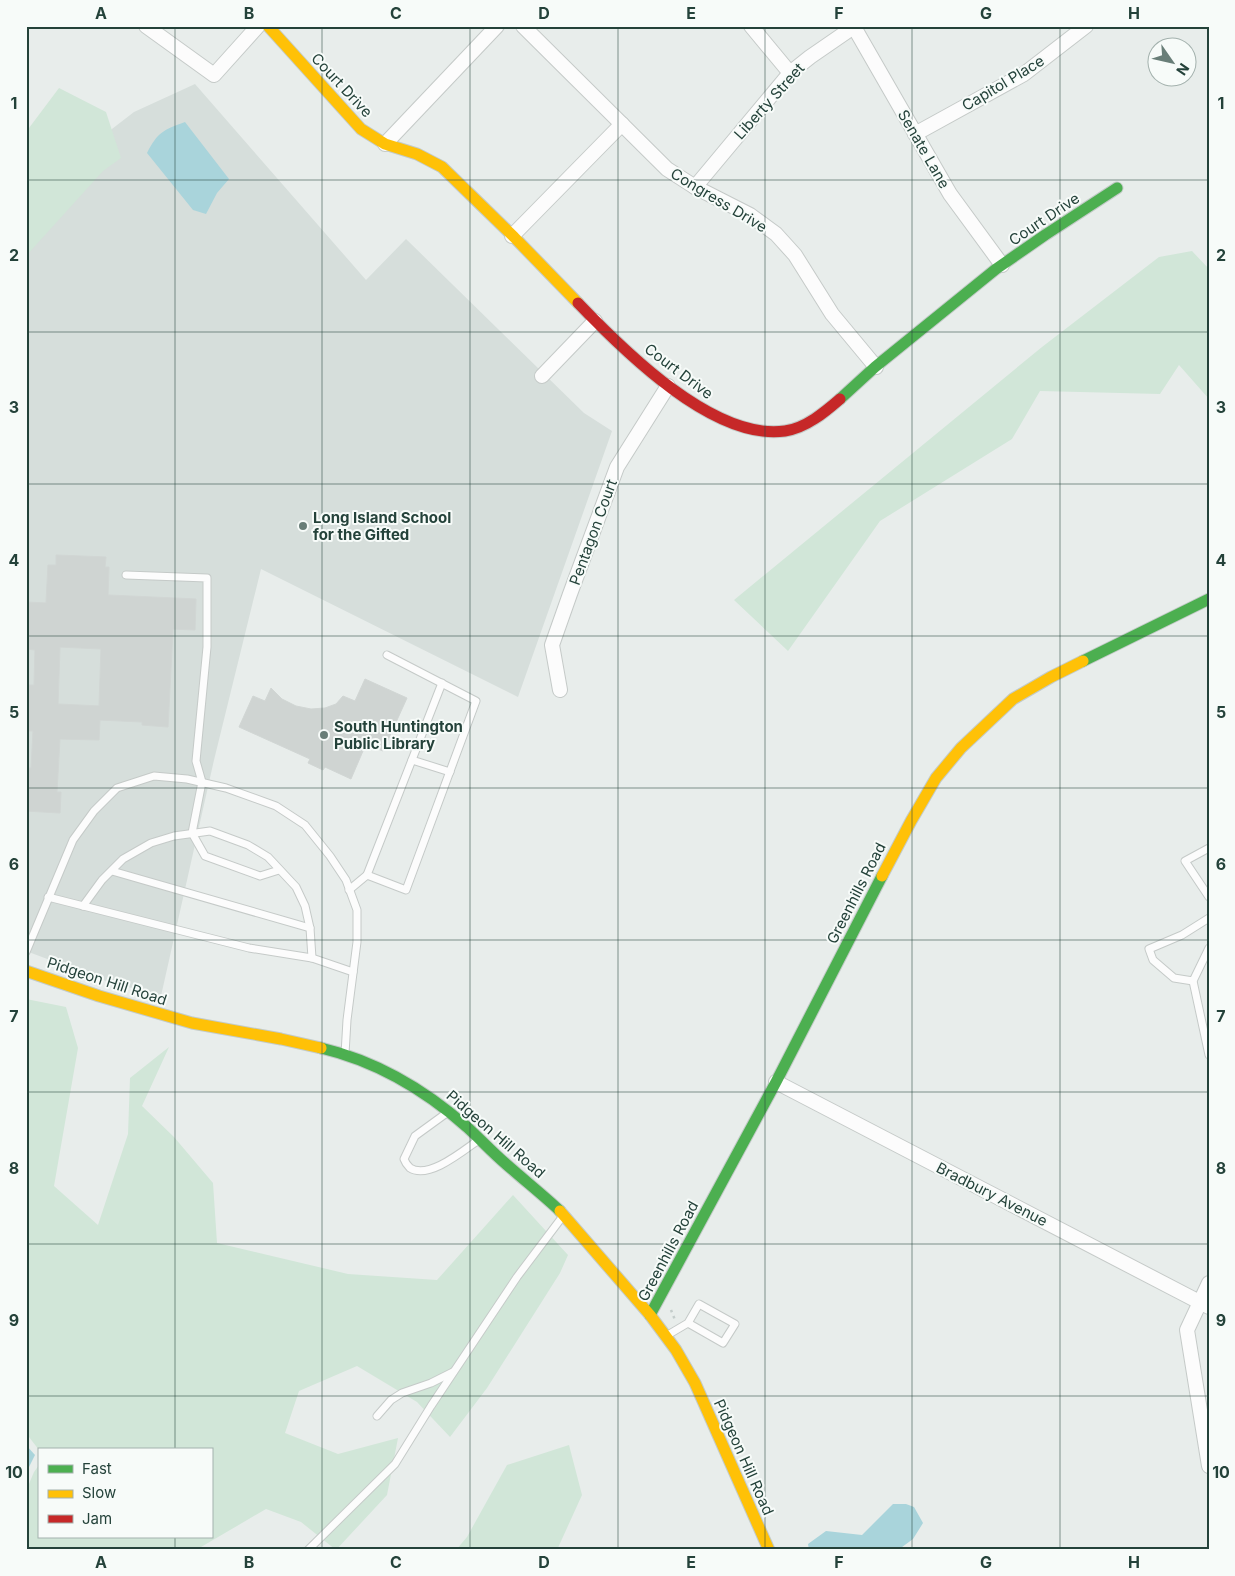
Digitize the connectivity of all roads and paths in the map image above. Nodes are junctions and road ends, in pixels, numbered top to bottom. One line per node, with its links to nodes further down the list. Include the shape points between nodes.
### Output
1 (146, 26): 2 (street, via 214,75)
2 (258, 26)
3 (268, 26): 12 (street, Court Drive, via 361,129)
4 (497, 26): 12 (street)
5 (523, 26): 10 (street, Congress Drive)
6 (751, 26): 9 (street)
7 (1086, 26): 11 (street, Capitol Place, via 1024,74)
8 (854, 27): 9 (street, Liberty Street); 11 (street, Senate Lane)
9 (790, 73): 13 (street, Liberty Street)
10 (622, 124): 13 (street, Congress Drive, via 667,169); 15 (street)
11 (916, 134): 16 (street, Senate Lane, via 950,194)
12 (385, 144): 15 (street, Court Drive, via 417,154 442,167)
13 (694, 187): 18 (street, Congress Drive, via 750,215 776,234 795,255 832,314)
14 (1117, 188): 16 (street, Court Drive)
15 (512, 236): 17 (street, Court Drive)
16 (1002, 264): 18 (street, Court Drive)
17 (595, 320): 19 (street); 20 (street, Court Drive)
18 (876, 367): 20 (street, Court Drive, via 807,424 785,431 762,433 734,425)
19 (542, 376)
20 (668, 386): 25 (street, Pentagon Court, via 617,467 570,594 552,645)
21 (126, 575): 28 (lane, via 207,578 207,647 196,761)
22 (1209, 599): 48 (street, Greenhills Road, via 1051,677 1013,700 960,748 936,778 911,821)
23 (387, 655): 24 (lane)
24 (442, 683): 26 (lane); 27 (lane, via 476,701)
25 (560, 690)
26 (412, 760): 27 (lane); 33 (lane)
27 (450, 772): 33 (lane, via 406,890)
28 (202, 782): 29 (lane); 34 (lane, via 276,806 305,825 330,856); 35 (lane, via 154,776 117,788 94,811 73,840)
29 (192, 833): 31 (lane, via 151,843 123,859); 32 (lane, via 210,831 248,845 268,857); 32 (lane, via 205,856 260,876)
30 (1209, 848): 36 (lane, via 1185,860)
31 (112, 870): 37 (lane); 39 (lane)
32 (280, 870): 39 (lane, via 296,887)
33 (367, 875): 34 (lane)
34 (349, 890): 44 (lane, via 357,910)
35 (48, 897): 37 (lane); 41 (lane)
36 (1209, 898)
37 (83, 906): 42 (lane, via 248,948)
38 (1209, 918): 45 (lane, via 1182,935 1149,949 1153,960 1174,978)
39 (310, 928): 42 (lane)
40 (1209, 948): 45 (lane)
41 (26, 952)
42 (312, 958): 44 (lane)
43 (26, 971): 46 (street, Pidgeon Hill Road, via 192,1023)
44 (353, 972): 46 (lane)
45 (1194, 981): 47 (lane)
46 (345, 1054): 49 (street, Pidgeon Hill Road, via 411,1085)
47 (1209, 1055)
48 (776, 1082): 53 (street, Bradbury Avenue); 54 (street, Greenhills Road)
49 (448, 1112): 50 (street, Pidgeon Hill Road); 50 (lane, via 415,1136 404,1159 410,1168 421,1172 440,1166)
50 (480, 1139): 51 (street, Pidgeon Hill Road)
51 (564, 1215): 54 (street, Pidgeon Hill Road); 57 (lane, via 517,1277)
52 (1209, 1284): 53 (street)
53 (1204, 1304): 59 (street, via 1187,1330)
54 (650, 1315): 56 (street, Pidgeon Hill Road)
55 (688, 1323): 55 (lane, via 723,1343 735,1324 699,1304); 56 (lane)
56 (666, 1336): 61 (street, Pidgeon Hill Road, via 695,1383)
57 (455, 1370): 58 (lane, via 402,1393); 60 (lane, via 395,1464)
58 (377, 1416)
59 (1209, 1466)
60 (308, 1550)
61 (769, 1550)

